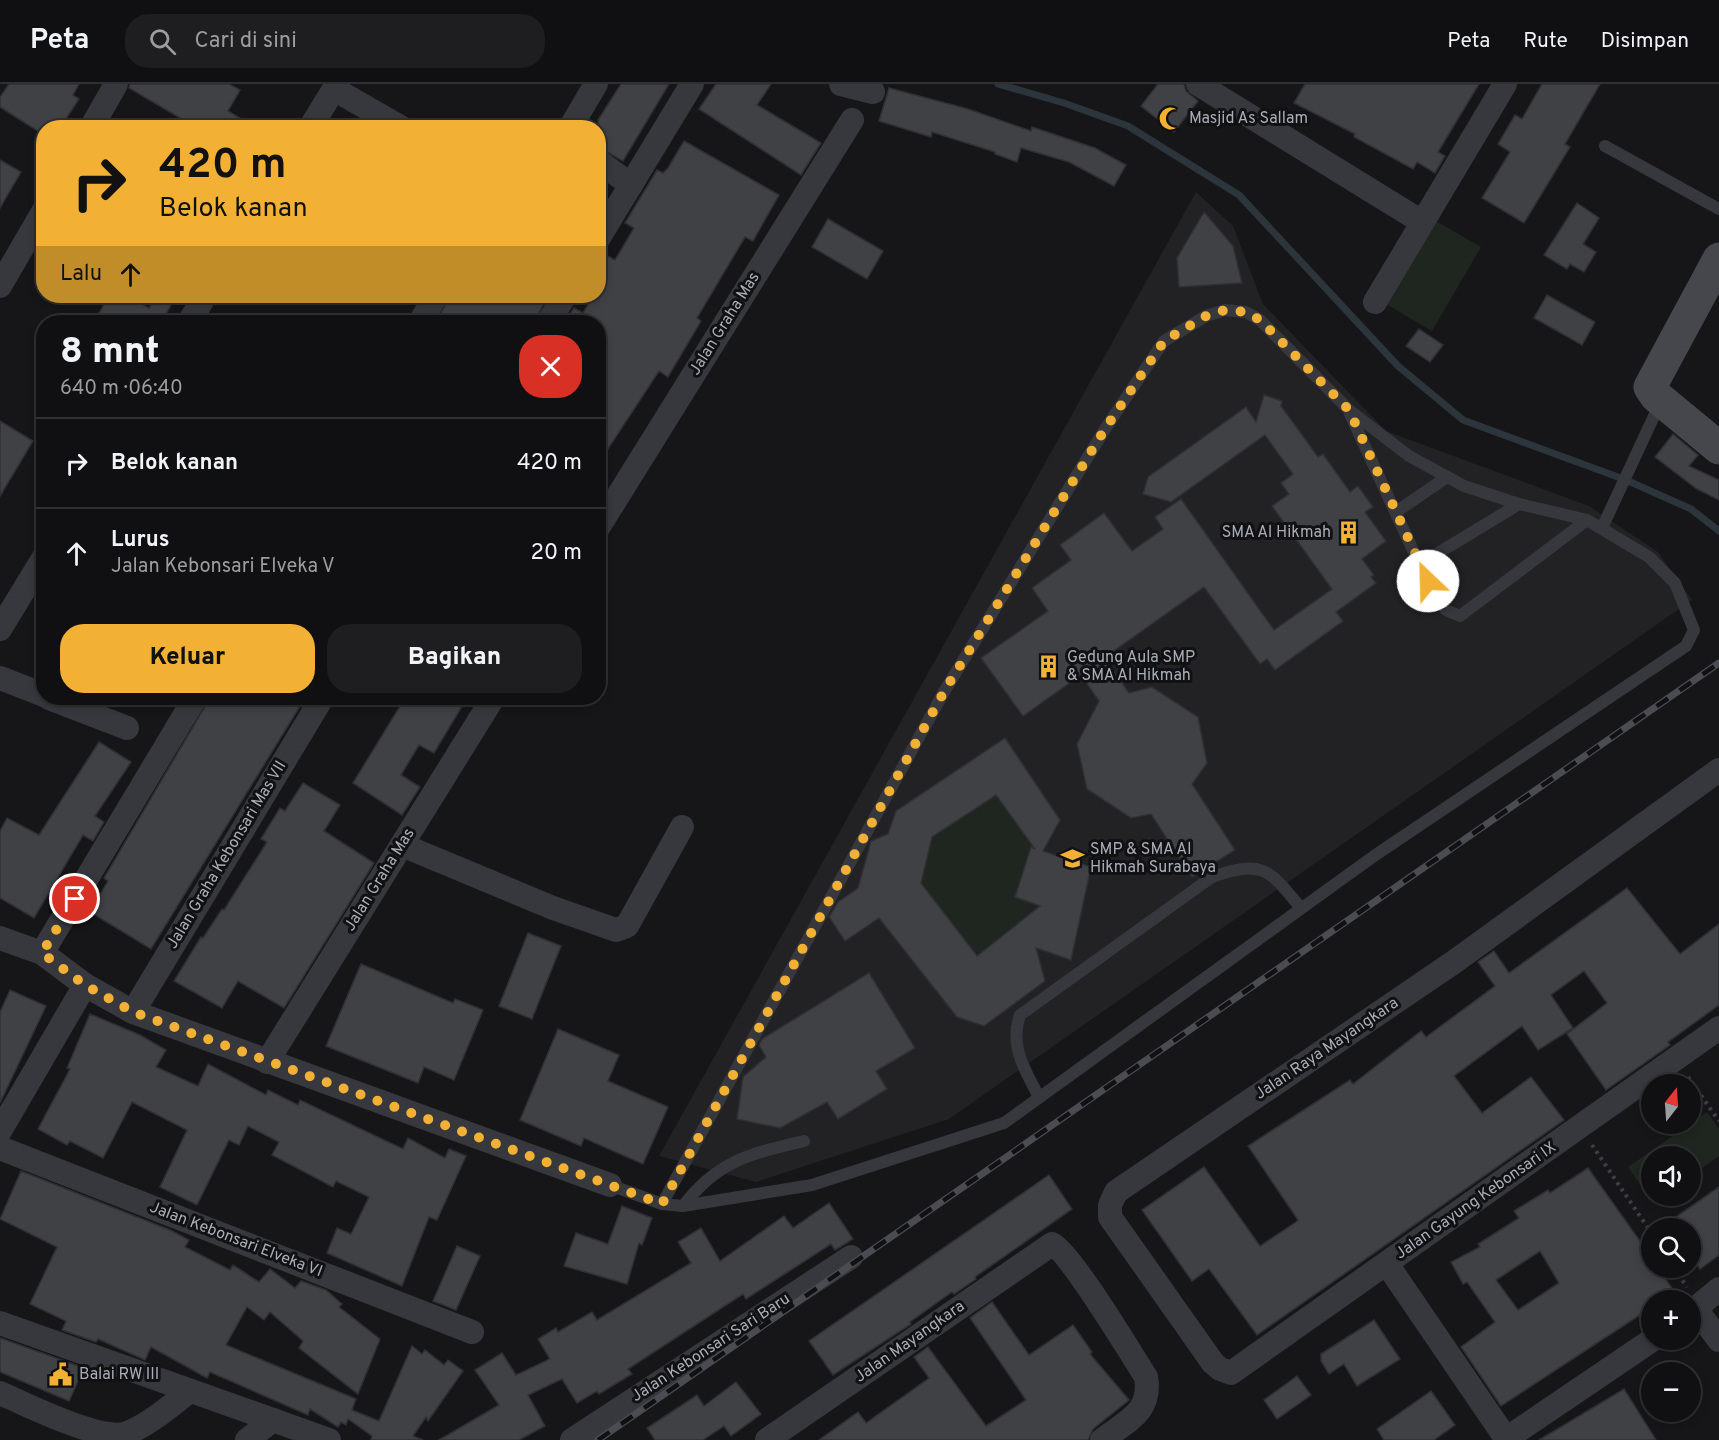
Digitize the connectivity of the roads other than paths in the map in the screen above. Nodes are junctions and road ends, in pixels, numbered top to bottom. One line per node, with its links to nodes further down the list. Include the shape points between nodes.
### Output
1 (116, 84): 9 (street)
2 (596, 84): 12 (street)
3 (692, 84): 16 (street)
4 (840, 84): 8 (street)
5 (1198, 84): 18 (street)
6 (1505, 84): 18 (street)
7 (335, 86): 10 (street); 11 (street)
8 (873, 92)
9 (96, 120)
10 (315, 120)
11 (389, 120)
12 (575, 120)
13 (852, 120): 30 (street, Jalan Graha Mas)
14 (1605, 146): 17 (lane)
15 (606, 167): 16 (street)
16 (631, 186): 20 (street)
17 (1719, 209)
18 (1422, 222): 23 (street)
19 (36, 224): 22 (street)
20 (606, 226)
21 (1719, 259): 24 (street)
22 (0, 286)
23 (1375, 302)
24 (1656, 395): 26 (street); 32 (lane, via 1630,471)
25 (1349, 410): 27 (lane, via 1409,456); 29 (lane); 58 (lane, via 1260,320 1246,312 1225,310 1206,316 1164,341 1075,477 945,690)
26 (1719, 448)
27 (1447, 477): 28 (lane); 29 (lane)
28 (1519, 504): 31 (lane); 33 (lane)
29 (1396, 512): 33 (lane)
30 (606, 515)
31 (1587, 520): 32 (lane); 33 (lane, via 1460,616 1446,610 1435,598)
32 (1602, 528): 46 (lane, via 1649,557 1675,583 1694,630 1686,646)
33 (1420, 564)
34 (36, 570): 35 (street)
35 (0, 629)
36 (0, 678): 37 (street)
37 (36, 692)
38 (67, 705): 42 (street)
39 (191, 705): 48 (street)
40 (318, 705): 50 (street, Jalan Graha Kebonsari Mas VII)
41 (489, 705): 45 (street, Jalan Graha Mas)
42 (127, 729)
43 (1719, 770): 69 (street, Jalan Raya Mayangkara, via 1455,962 1116,1192 1110,1217 1213,1363)
44 (682, 827): 45 (street, via 627,926 616,930)
45 (402, 845): 52 (street, Jalan Graha Mas)
46 (1301, 908): 53 (lane); 53 (lane, via 1271,872 1235,869 1212,877 1020,1015 1015,1029 1017,1055)
47 (0, 938): 48 (street)
48 (42, 953): 49 (street)
49 (85, 985): 50 (street); 54 (street)
50 (133, 1012): 52 (street)
51 (1719, 1028): 61 (street, Jalan Gayung Kebonsari IX)
52 (267, 1062): 57 (street)
53 (1039, 1098): 59 (lane, via 1004,1123 812,1185)
54 (0, 1131)
55 (804, 1141): 59 (lane, via 745,1156 718,1172)
56 (0, 1149): 66 (street, Jalan Kebonsari Elveka VI)
57 (610, 1185): 58 (lane)
58 (662, 1204): 59 (lane)
59 (683, 1206)
60 (851, 1257): 76 (street, Jalan Kebonsari Sari Baru)
61 (1387, 1264): 69 (street, Jalan Gayung Kebonsari IX); 73 (street)
62 (1719, 1289): 63 (street)
63 (1701, 1304)
64 (1701, 1320): 67 (street)
65 (0, 1323): 70 (street)
66 (472, 1332)
67 (1719, 1340)
68 (1641, 1348): 73 (street)
69 (1232, 1373)
70 (190, 1391): 71 (street, via 141,1427 123,1435 75,1426); 72 (street)
71 (0, 1393)
72 (273, 1420): 74 (street); 75 (street)
73 (1507, 1439)
74 (247, 1440)
75 (329, 1440)
76 (572, 1440)
77 (767, 1440): 78 (street, Jalan Mayangkara, via 1052,1244 1079,1274 1146,1377 1148,1393 1142,1409)
78 (1102, 1440)

